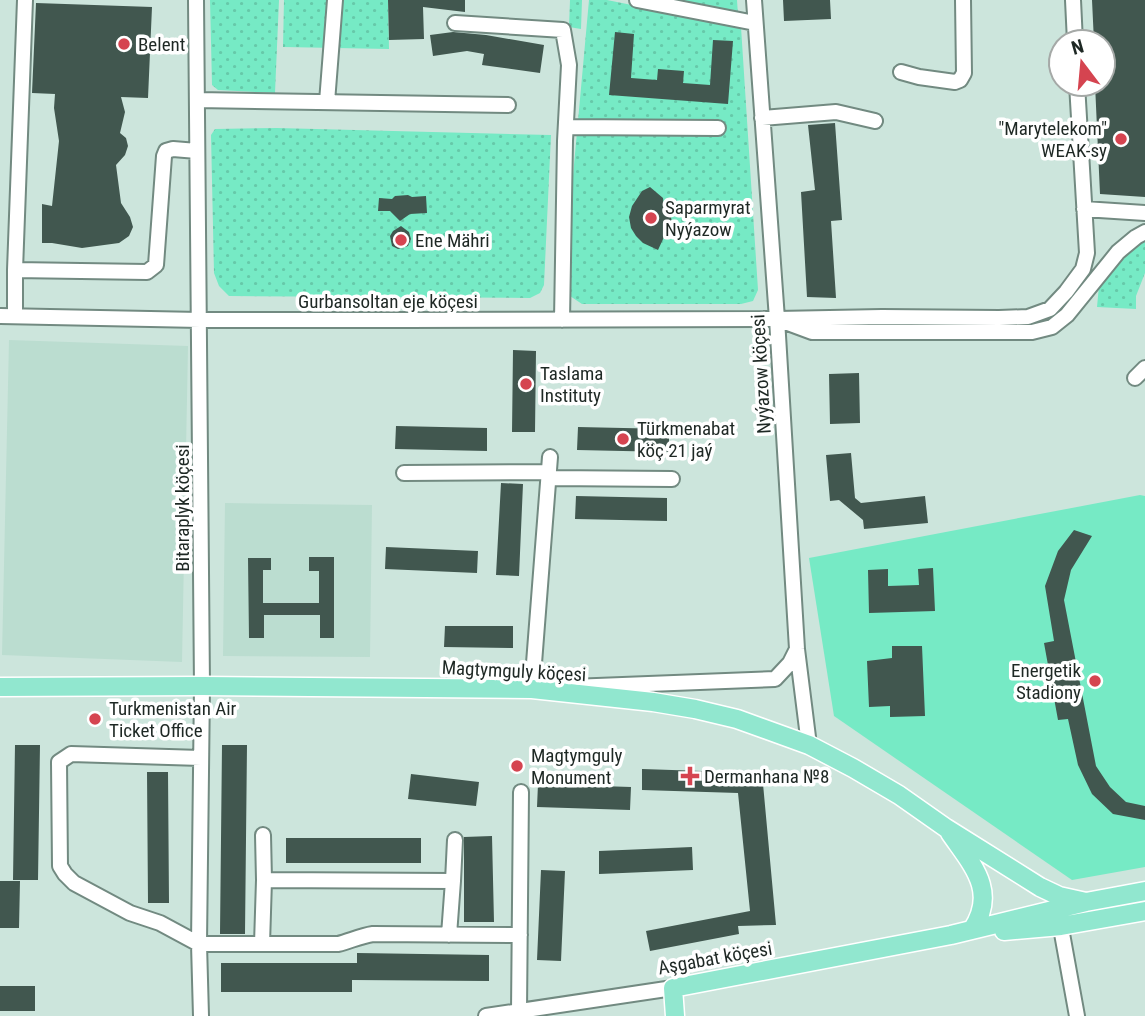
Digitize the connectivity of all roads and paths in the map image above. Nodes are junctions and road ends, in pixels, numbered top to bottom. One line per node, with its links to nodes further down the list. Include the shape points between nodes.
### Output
1 (25, 0): 24 (street)
2 (196, 0): 13 (street, Bitaraplyk köçesi)
3 (335, 0): 14 (street)
4 (637, 0): 9 (street)
5 (754, 0): 9 (street, Nyýazow köçesi)
6 (963, 0): 11 (street, via 964,73 960,80)
7 (1073, 0): 10 (street)
8 (455, 23): 18 (street, via 563,30 569,65)
9 (755, 23): 16 (street, Nyýazow köçesi)
10 (1074, 28)
11 (901, 72)
12 (1078, 98): 21 (street, Gurbansoltan eje köçesi)
13 (197, 100): 14 (street); 20 (street, Bitaraplyk köçesi)
14 (327, 102): 15 (street)
15 (508, 105)
16 (762, 118): 17 (street, via 836,112); 27 (street, Nyýazow köçesi)
17 (875, 121)
18 (566, 127): 19 (street); 29 (street)
19 (718, 128)
20 (197, 151): 24 (street, via 166,151 156,265 147,272); 28 (street, Bitaraplyk köçesi)
21 (1084, 209): 22 (street); 27 (street, Gurbansoltan eje köçesi, via 1087,253 1083,269 1050,309 1028,317)
22 (1145, 214)
23 (1145, 232): 27 (street, Gurbansoltan eje köçesi, via 1118,252 1066,315 1052,327 1032,332 812,332)
24 (15, 270): 26 (street)
25 (0, 316): 26 (street, Gurbansoltan eje köçesi)
26 (15, 316): 28 (street, Gurbansoltan eje köçesi)
27 (777, 319): 29 (street, Gurbansoltan eje köçesi); 33 (street, Nyýazow köçesi)
28 (200, 320): 29 (street, Gurbansoltan eje köçesi); 34 (street, Bitaraplyk köçesi)
29 (562, 320)
30 (550, 469): 31 (street); 32 (street); 36 (street)
31 (404, 473)
32 (672, 479)
33 (797, 649): 36 (street, via 775,679); 37 (street, Nyýazow köçesi)
34 (202, 686): 35 (main road, Magtymguly köçesi); 36 (main road, Magtymguly köçesi); 38 (street, Bitaraplyk köçesi)
35 (0, 687)
36 (532, 689): 37 (main road, Magtymguly köçesi, via 695,709)
37 (808, 745): 40 (main road, Magtymguly köçesi, via 899,795)
38 (201, 758): 54 (street, Bitaraplyk köçesi); 54 (street, via 71,754 59,762 60,866 65,874 130,913)
39 (521, 792): 53 (street)
40 (946, 828): 43 (main road, Magtymguly köçesi); 50 (main road, via 982,888 982,910)
41 (264, 835): 44 (street)
42 (455, 840): 45 (street)
43 (989, 855): 47 (main road, Magtymguly köçesi, via 1050,892); 49 (main road, Magtymguly köçesi)
44 (264, 880): 45 (street); 55 (street)
45 (453, 881): 51 (street)
46 (1145, 891): 47 (main road, Aşgabat köçesi)
47 (1086, 902): 49 (main road, Aşgabat köçesi)
48 (1145, 911): 49 (main road, Aşgabat köçesi, via 1087,922)
49 (1057, 918): 50 (main road, Aşgabat köçesi); 52 (main road, Aşgabat köçesi); 61 (street)
50 (972, 930): 52 (main road, Aşgabat köçesi)
51 (449, 934): 53 (street); 55 (street, via 373,934 338,944)
52 (951, 935): 56 (main road, Aşgabat köçesi)
53 (520, 936): 57 (street)
54 (199, 944): 55 (street); 58 (street, Bitaraplyk köçesi)
55 (262, 944)
56 (673, 988): 57 (street, Aşgabat köçesi); 60 (main road)
57 (519, 1011): 59 (street, Aşgabat köçesi)
58 (201, 1016)
59 (486, 1016)
60 (675, 1016)
61 (1077, 1016)

